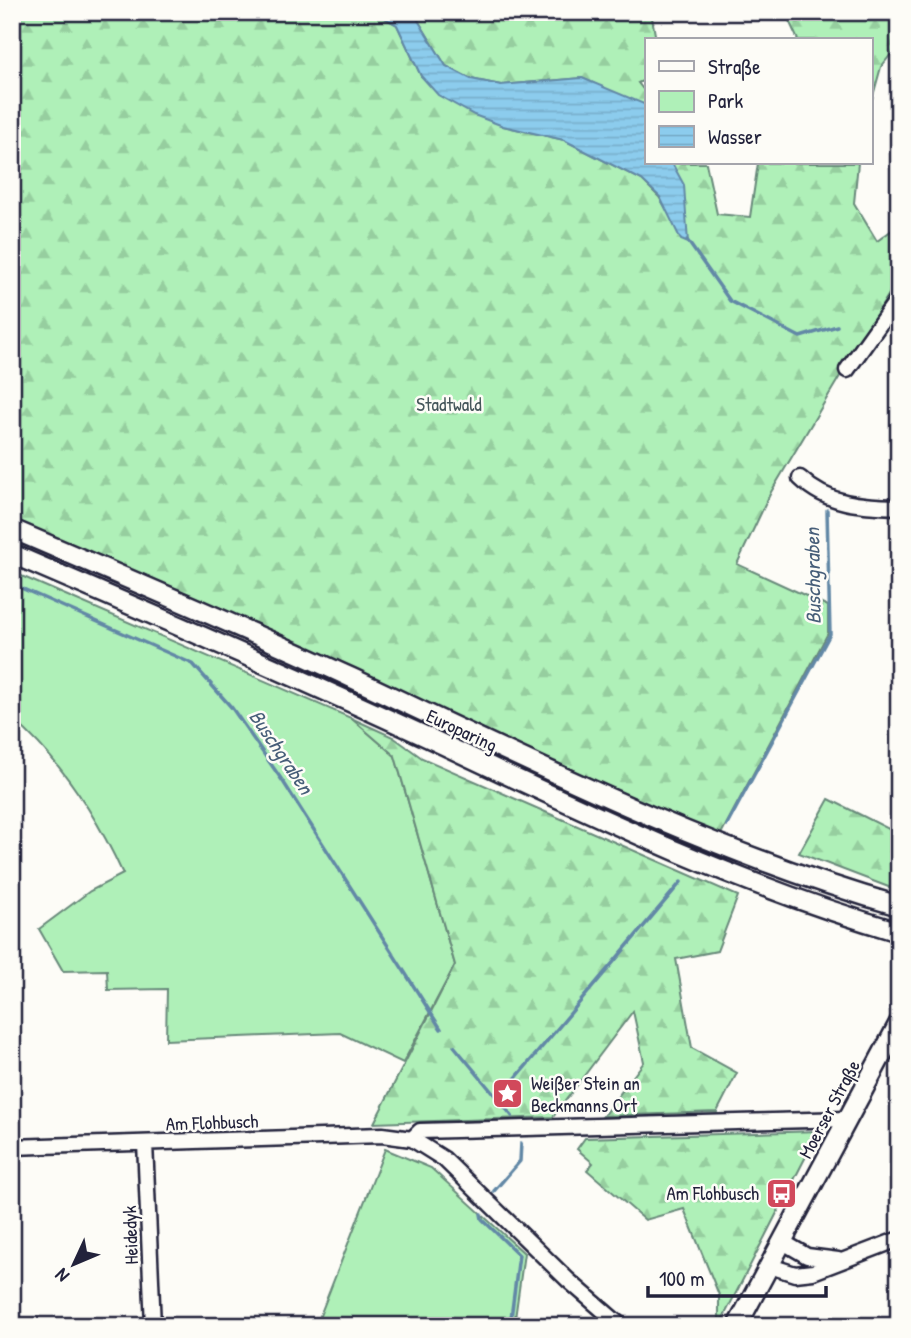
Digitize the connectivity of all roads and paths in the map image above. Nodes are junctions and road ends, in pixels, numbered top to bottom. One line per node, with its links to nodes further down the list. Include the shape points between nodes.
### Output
1 (899, 297): 2 (street)
2 (847, 370)
3 (800, 478): 4 (street, via 841,503)
4 (899, 507)
5 (12, 529): 7 (main road, Europaring, via 715,842)
6 (12, 554): 8 (main road, Europaring, via 690,857)
7 (899, 906)
8 (899, 932)
9 (899, 1023): 10 (main road, Moerser Straße)
10 (847, 1119): 11 (street, Am Flohbusch, via 420,1131); 15 (main road, Moerser Straße)
11 (412, 1139): 12 (street, Am Flohbusch, via 382,1135); 18 (street, Am Flohbusch, via 444,1159)
12 (145, 1143): 13 (street, Am Flohbusch); 19 (street, Heidedyk)
13 (12, 1147)
14 (899, 1239): 16 (street)
15 (783, 1242): 16 (street, via 807,1256); 17 (main road, Moerser Straße)
16 (840, 1259): 17 (street, via 813,1272 795,1274)
17 (769, 1266): 20 (main road, Moerser Straße)
18 (616, 1324)
19 (153, 1326)
20 (737, 1326)

